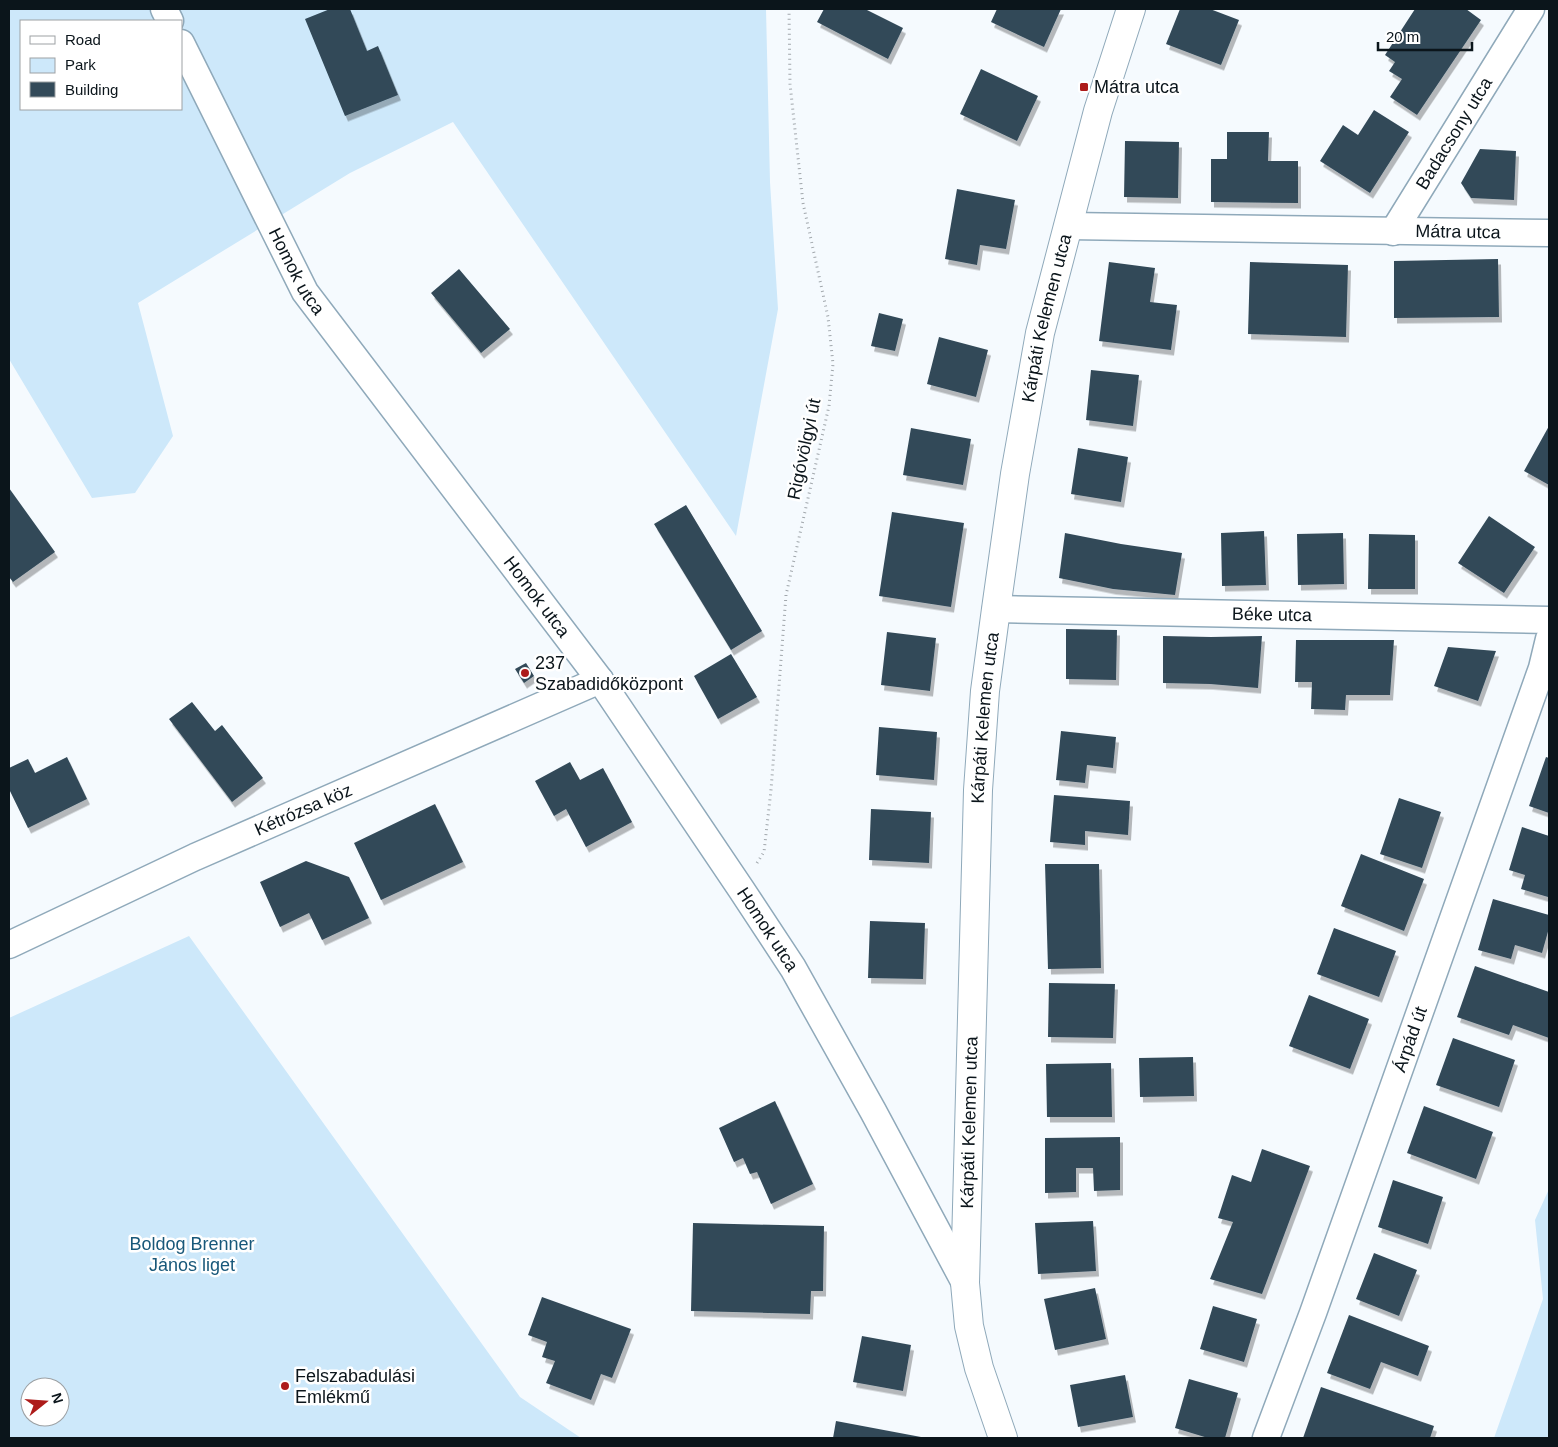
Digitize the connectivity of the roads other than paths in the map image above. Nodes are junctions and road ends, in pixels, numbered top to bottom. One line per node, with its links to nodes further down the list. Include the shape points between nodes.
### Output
1 (1131, 9): 4 (street, Kárpáti Kelemen utca, via 1098,111)
2 (1531, 9): 5 (street, Badacsony utca)
3 (182, 45): 10 (street, Homok utca, via 305,292)
4 (1068, 226): 5 (street, Mátra utca); 7 (street, Kárpáti Kelemen utca, via 1040,332)
5 (1393, 232): 6 (street, Mátra utca)
6 (1549, 232)
7 (996, 609): 8 (street, Béke utca); 12 (street, Kárpáti Kelemen utca, via 985,691 978,790)
8 (1549, 620)
9 (1549, 639): 14 (street, Árpád út, via 1542,668)
10 (600, 680): 11 (street, Kétrózsa köz, via 194,857); 12 (street, Homok utca, via 793,968)
11 (9, 946)
12 (965, 1283): 13 (street, Kárpáti Kelemen utca, via 969,1326 979,1368)
13 (1003, 1438)
14 (1266, 1438)

